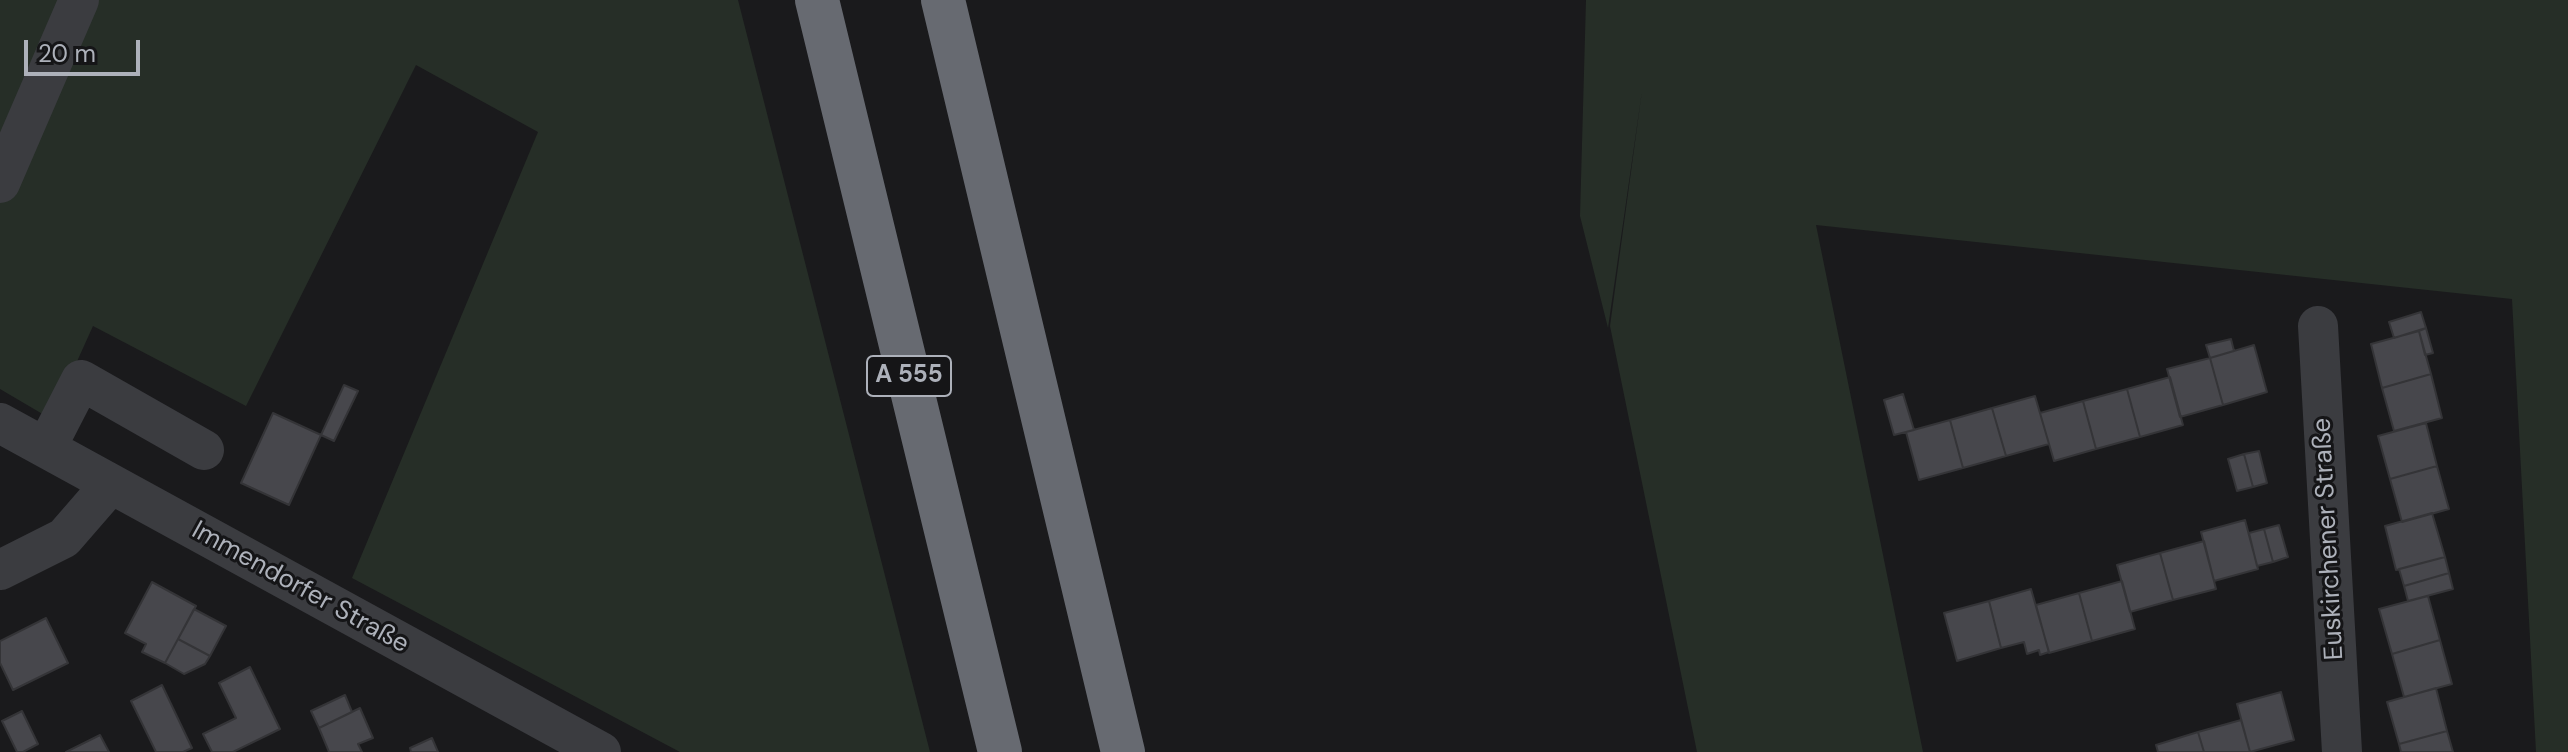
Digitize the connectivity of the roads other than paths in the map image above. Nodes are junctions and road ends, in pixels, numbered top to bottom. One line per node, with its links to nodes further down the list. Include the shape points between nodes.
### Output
1 (79, 0): 4 (street)
2 (817, 0): 12 (highway, A 555)
3 (943, 0): 13 (highway)
4 (0, 183)
5 (2318, 326): 14 (street, Euskirchener Straße)
6 (0, 423): 7 (street, Immendorfer Straße)
7 (46, 448): 8 (street, via 81,380); 9 (street, Immendorfer Straße)
8 (204, 450)
9 (110, 485): 10 (street, via 64,538); 11 (street, Immendorfer Straße)
10 (0, 570)
11 (601, 752)
12 (1000, 752)
13 (1123, 752)
14 (2342, 752)

